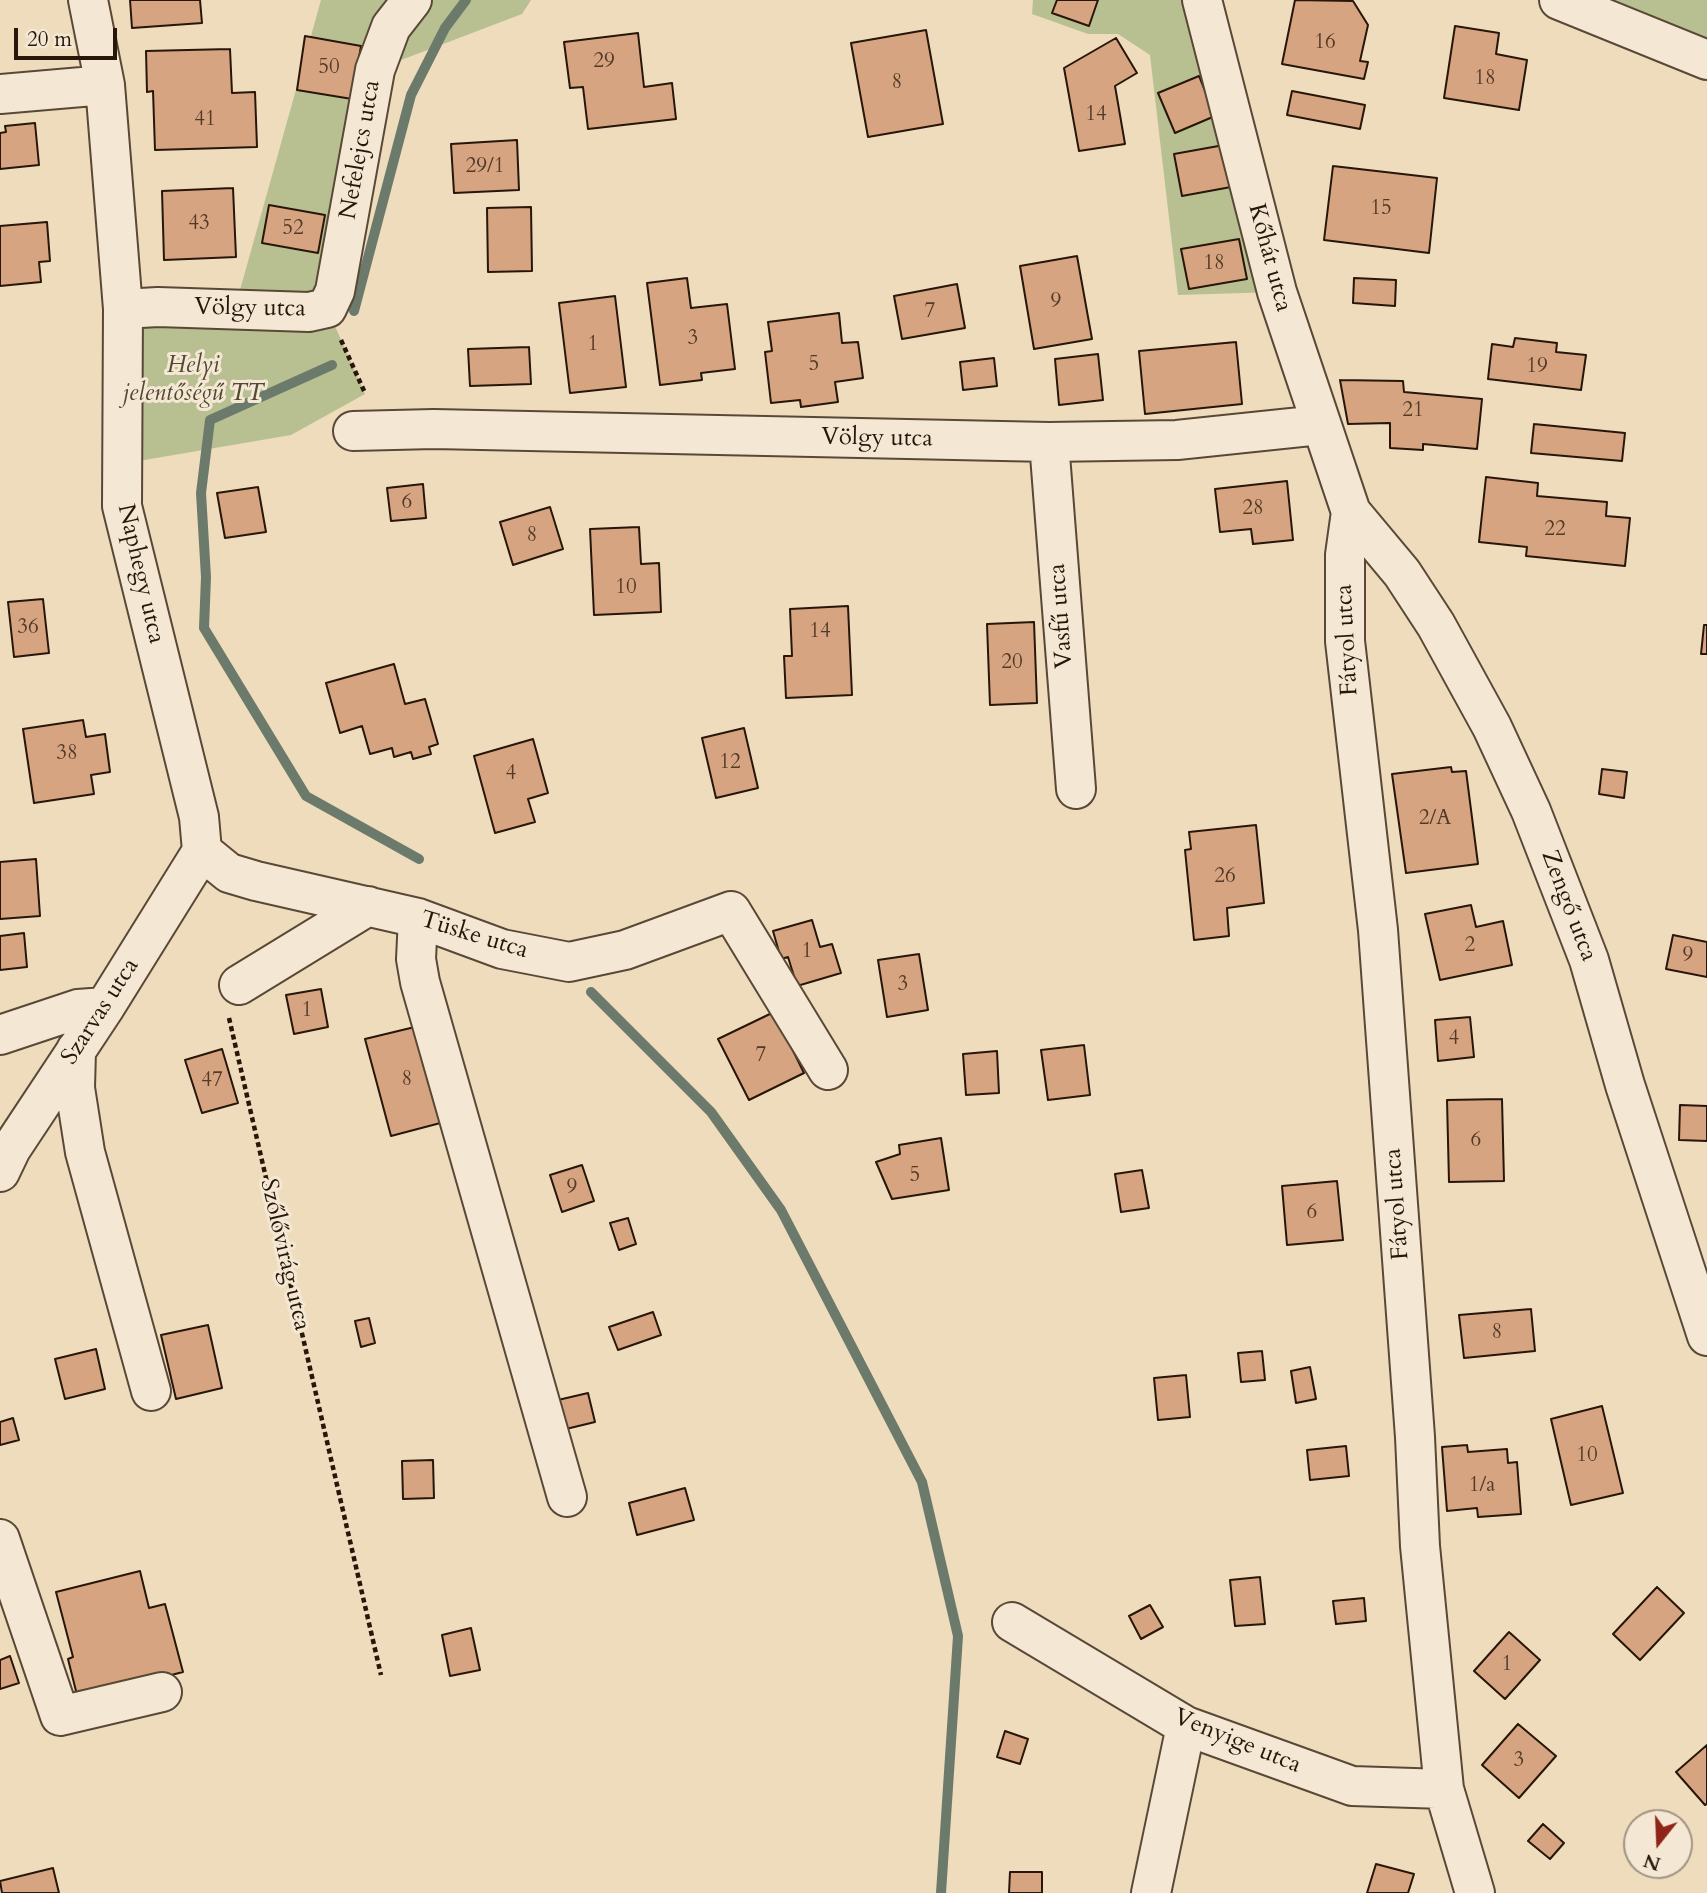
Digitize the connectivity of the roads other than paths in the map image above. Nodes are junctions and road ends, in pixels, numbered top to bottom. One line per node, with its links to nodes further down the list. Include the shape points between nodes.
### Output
1 (88, 0): 6 (street, Naphegy utca)
2 (412, 0): 8 (street, Nefelejcs utca, via 391,27 375,70 335,291)
3 (1202, 0): 10 (street, Kőhát utca, via 1277,292)
4 (1559, 0): 5 (street)
5 (1707, 60)
6 (105, 85): 7 (street); 9 (street, Naphegy utca)
7 (0, 94)
8 (327, 308): 9 (street, Völgy utca, via 309,312)
9 (123, 309): 15 (street, Naphegy utca, via 122,506 199,817)
10 (1320, 425): 12 (street, Völgy utca, via 1177,440); 13 (street, Kőhát utca)
11 (353, 431): 12 (street, Völgy utca)
12 (1049, 442): 14 (street, Vasfű utca)
13 (1351, 512): 24 (street, Zengő utca, via 1402,573 1436,625 1531,811 1590,960 1625,1085); 31 (street, Fátyol utca, via 1345,555 1345,641 1378,930 1420,1546)
14 (1076, 789)
15 (202, 851): 16 (street, Tüske utca, via 229,873); 19 (street, Szarvas utca)
16 (368, 906): 17 (street, Tüske utca); 18 (street)
17 (418, 919): 22 (street, Tüske utca, via 502,949 569,962 625,950 731,911); 26 (street, via 420,982)
18 (239, 985)
19 (105, 1007): 20 (street, via 78,1009); 21 (street, Szarvas utca)
20 (0, 1035)
21 (76, 1050): 23 (street, Szarvas utca); 25 (street, via 75,1088 85,1152)
22 (828, 1070)
23 (0, 1172)
24 (1707, 1336)
25 (151, 1391)
26 (568, 1497)
27 (0, 1539): 29 (street, via 60,1716)
28 (1012, 1622): 30 (street, Venyige utca)
29 (162, 1692)
30 (1186, 1726): 31 (street, Venyige utca, via 1352,1786); 32 (street)
31 (1444, 1789): 33 (street, Fátyol utca)
32 (1152, 1893)
33 (1475, 1893)

